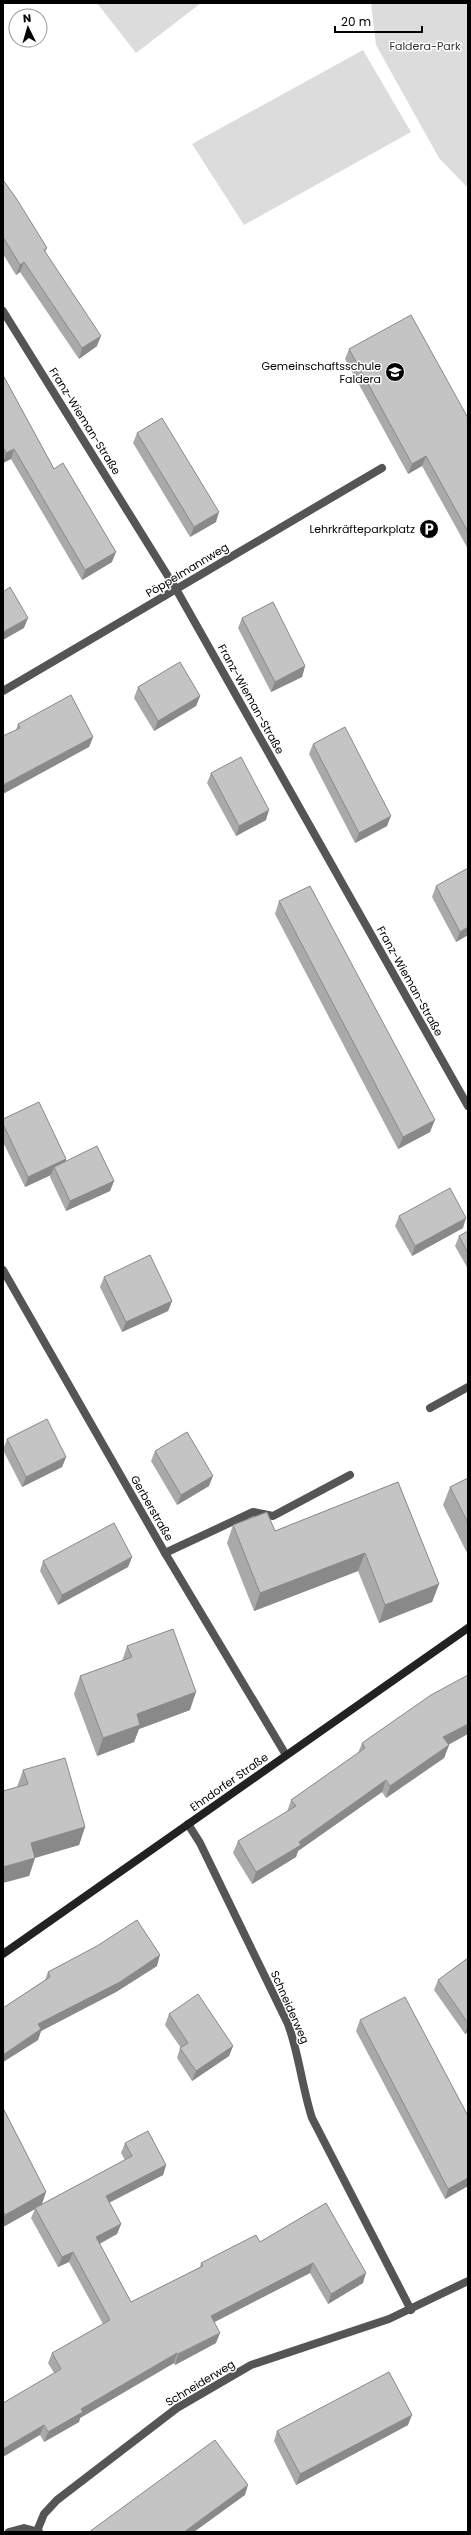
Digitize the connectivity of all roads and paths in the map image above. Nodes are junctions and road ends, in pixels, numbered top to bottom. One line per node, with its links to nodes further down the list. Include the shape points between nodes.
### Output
1 (3, 311): 3 (street, Franz-Wieman-Straße)
2 (382, 468): 3 (street, Pöppelmannweg)
3 (176, 590): 4 (street, Pöppelmannweg); 5 (street, Franz-Wieman-Straße)
4 (3, 691)
5 (468, 1106)
6 (3, 1270): 10 (street, Gerberstraße)
7 (468, 1387): 8 (street)
8 (430, 1408)
9 (350, 1475): 10 (street, via 273,1516 254,1512)
10 (165, 1553): 12 (street, Gerberstraße)
11 (468, 1628): 12 (street, Ehndorfer Straße)
12 (286, 1755): 13 (street, Ehndorfer Straße)
13 (188, 1824): 14 (street, Ehndorfer Straße); 16 (street, Schneiderweg, via 200,1843 288,2024 297,2049 304,2095 312,2118)
14 (3, 1954)
15 (468, 2281): 16 (street, Schneiderweg)
16 (411, 2310): 17 (street, Schneiderweg, via 251,2365 177,2408 57,2500 44,2514)
17 (38, 2531): 18 (street, Schneiderweg, via 24,2528)
18 (9, 2532)

